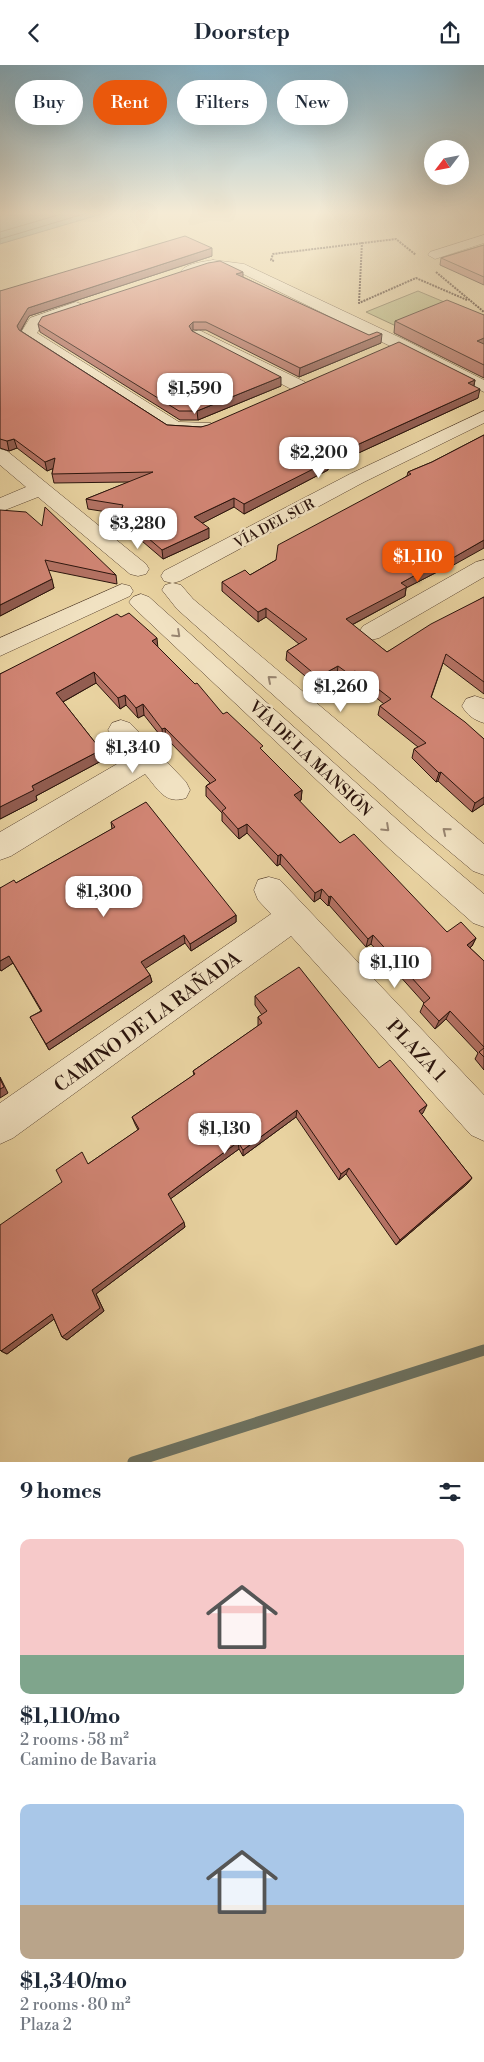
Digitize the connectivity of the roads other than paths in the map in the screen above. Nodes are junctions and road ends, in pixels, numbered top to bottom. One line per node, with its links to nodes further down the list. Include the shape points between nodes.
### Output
1 (263, 278): 6 (street)
2 (92, 302): 13 (street, via 36,321 28,334 175,428 201,428)
3 (219, 327): 4 (street)
4 (199, 335): 5 (street); 9 (street)
5 (181, 342)
6 (399, 343): 7 (street); 10 (street)
7 (382, 350)
8 (316, 379): 9 (street)
9 (299, 386): 11 (street)
10 (484, 387)
11 (281, 394)
12 (484, 416): 19 (street, VÍA DEL SUR, via 357,479)
13 (219, 421)
14 (0, 455): 15 (street)
15 (41, 488): 16 (street); 18 (street)
16 (0, 505)
17 (484, 567): 21 (street)
18 (138, 569): 19 (street, via 157,568); 20 (street, via 121,583)
19 (172, 583): 20 (street, via 165,597 153,602); 27 (street, VÍA DE LA MANSIÓN, one-way to 19, via 192,610)
20 (131, 597): 22 (street); 29 (street, VÍA DE LA MANSIÓN, one-way to 29)
21 (371, 632)
22 (0, 648)
23 (121, 730): 24 (street)
24 (148, 759): 25 (street); 26 (street)
25 (176, 790)
26 (0, 847)
27 (484, 862)
28 (269, 890): 30 (street, PLAZA 1)
29 (484, 913)
30 (293, 916): 31 (street, PLAZA 1); 32 (street, CAMINO DE LA RAÑADA)
31 (484, 1122)
32 (0, 1125)

